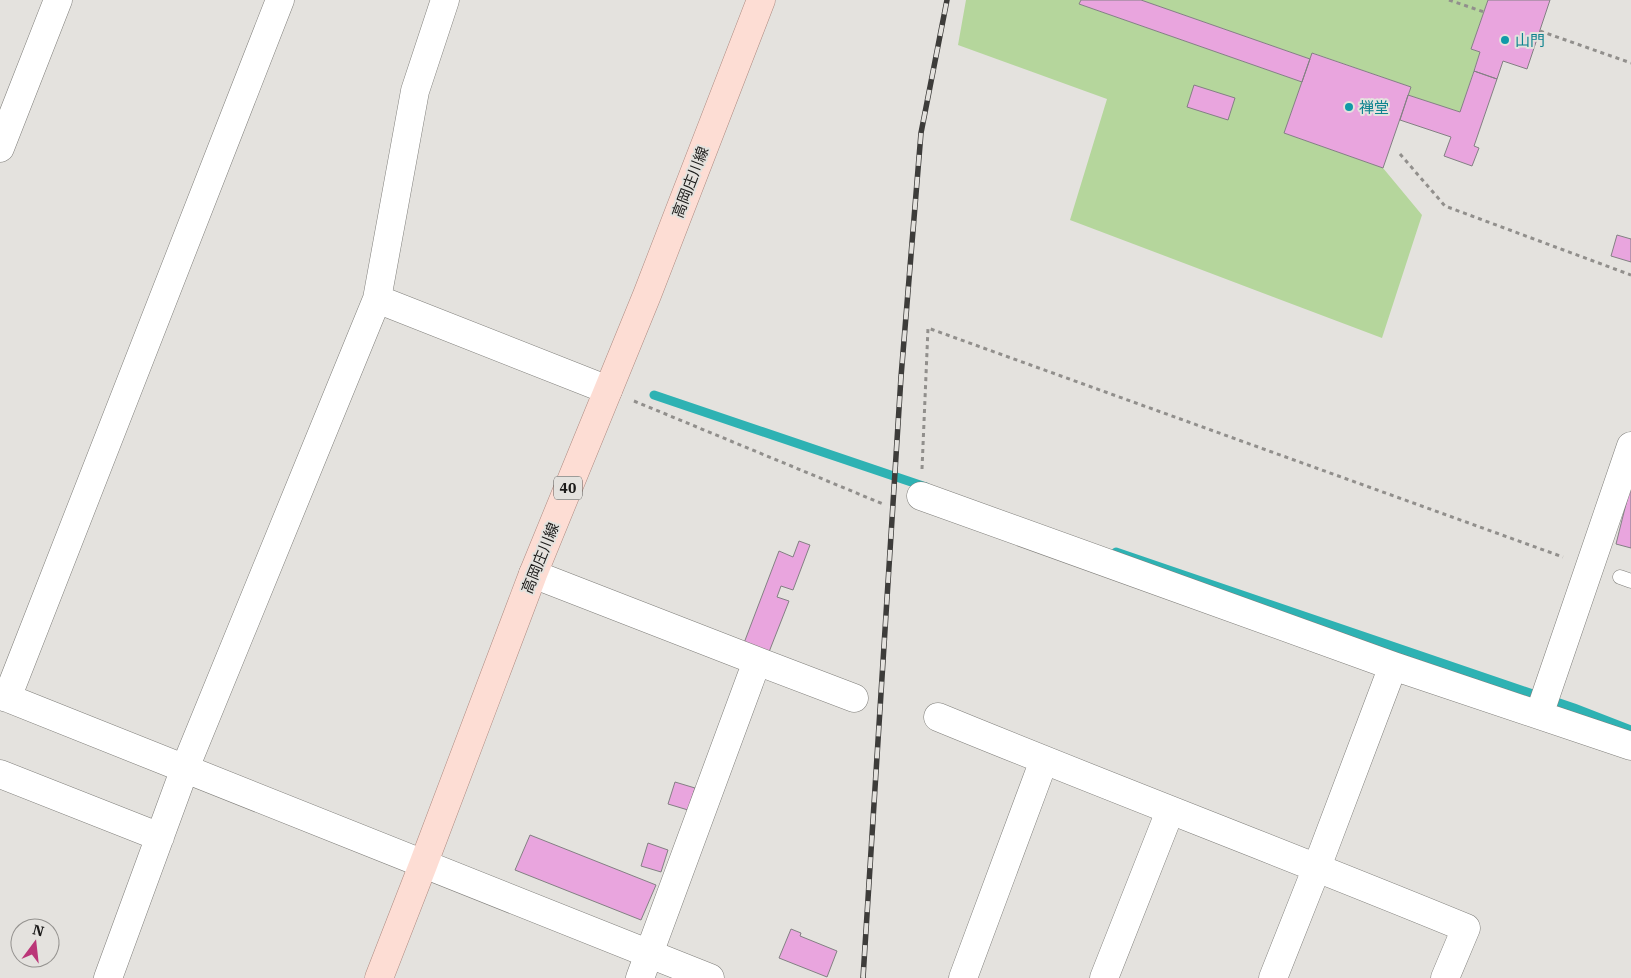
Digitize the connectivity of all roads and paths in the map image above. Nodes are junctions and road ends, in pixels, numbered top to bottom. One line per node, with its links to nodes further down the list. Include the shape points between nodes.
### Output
1 (58, 0): 9 (street)
2 (280, 0): 21 (street)
3 (445, 0): 12 (street, via 415,91)
4 (760, 0): 13 (main road, 高岡庄川線 / 40)
5 (1449, 0): 6 (path)
6 (1484, 12)
7 (1540, 31): 8 (path)
8 (1631, 63)
9 (0, 148)
10 (1400, 154): 11 (path, via 1445,206)
11 (1631, 274)
12 (377, 299): 13 (street); 27 (street)
13 (608, 390): 16 (path); 18 (main road, 高岡庄川線 / 40)
14 (1631, 446): 17 (street)
15 (922, 496): 17 (path, via 928,328); 20 (street)
16 (883, 504)
17 (1590, 567): 23 (street)
18 (533, 574): 19 (street); 31 (main road, 高岡庄川線 / 40)
19 (757, 661): 22 (street); 33 (street)
20 (1393, 666): 23 (street); 32 (street)
21 (4, 696): 27 (street)
22 (854, 698)
23 (1539, 715): 25 (street)
24 (938, 717): 26 (street)
25 (1631, 746)
26 (1044, 760): 29 (street); 37 (street)
27 (185, 768): 30 (street); 31 (street)
28 (0, 774): 30 (street)
29 (1170, 811): 32 (street); 38 (street)
30 (160, 837): 34 (street)
31 (424, 865): 33 (street); 35 (main road, 高岡庄川線 / 40)
32 (1317, 867): 39 (street); 40 (street, via 1466,928)
33 (644, 966): 36 (street)
34 (108, 978)
35 (379, 978)
36 (710, 978)
37 (963, 978)
38 (1104, 978)
39 (1272, 978)
40 (1445, 978)

